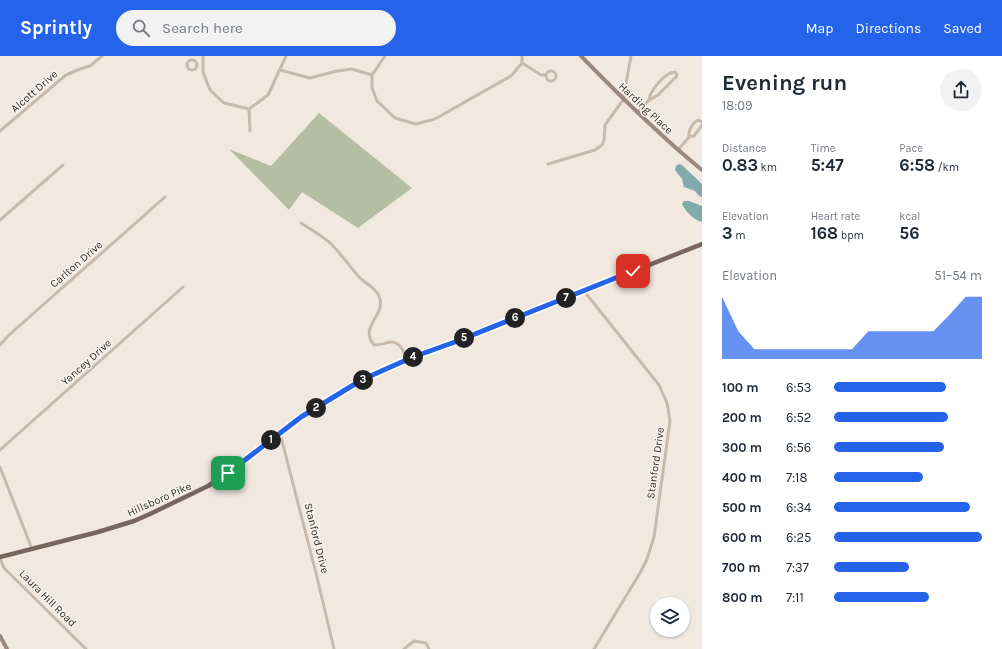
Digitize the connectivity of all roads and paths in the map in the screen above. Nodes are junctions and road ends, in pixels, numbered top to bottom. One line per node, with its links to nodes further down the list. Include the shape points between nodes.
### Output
1 (102, 56): 19 (street, Alcott Drive, via 90,66 66,75 56,82)
2 (203, 56): 10 (street)
3 (286, 56): 11 (street)
4 (385, 56): 12 (street)
5 (522, 56): 8 (street)
6 (581, 56): 14 (main road, Harding Place)
7 (631, 56): 14 (street)
8 (522, 63): 12 (street, via 511,76 435,119 416,124 395,118 377,101 372,88); 13 (street, via 541,75)
9 (196, 65): 10 (street)
10 (203, 65): 16 (street, via 205,80 210,90 224,103)
11 (280, 70): 12 (street, via 310,78 337,70 352,69); 16 (street, via 268,95)
12 (372, 75)
13 (546, 75)
14 (623, 100): 17 (main road, Harding Place); 23 (street, via 605,125 602,145 595,150)
15 (649, 100): 15 (street, via 650,93 665,76 675,72 676,77 658,95); 17 (street)
16 (249, 109): 20 (street)
17 (637, 113): 22 (main road, Harding Place)
18 (702, 123): 21 (street, via 694,136); 21 (street, via 696,121 688,132)
19 (0, 131)
20 (250, 131)
21 (688, 137): 22 (street)
22 (678, 150): 25 (main road, Harding Place)
23 (548, 164)
24 (63, 165): 27 (street)
25 (702, 170)
26 (165, 197): 32 (street, Carlton Drive, via 9,335)
27 (0, 220)
28 (301, 223): 33 (street, via 328,240 360,278 378,294 380,306 368,334 374,345 396,343 402,347)
29 (702, 244): 31 (main road, Hillsboro Pike)
30 (183, 288): 35 (street, Yancey Drive)
31 (584, 291): 33 (main road, Hillsboro Pike); 45 (street, Stanford Drive, via 659,385 667,403 670,421 654,537 647,559)
32 (0, 346)
33 (407, 359): 34 (main road, Hillsboro Pike, via 355,384)
34 (280, 433): 37 (main road, Hillsboro Pike, via 228,473 175,503 134,521); 42 (street, Stanford Drive)
35 (0, 450)
36 (0, 467): 37 (street)
37 (32, 549): 38 (main road, Hillsboro Pike)
38 (0, 558): 41 (street, Laura Hill Road, via 4,568)
39 (0, 636): 40 (main road)
40 (7, 649)
41 (86, 649)
42 (334, 649)
43 (404, 649): 44 (street, via 414,641 426,643)
44 (430, 649)
45 (594, 649)

